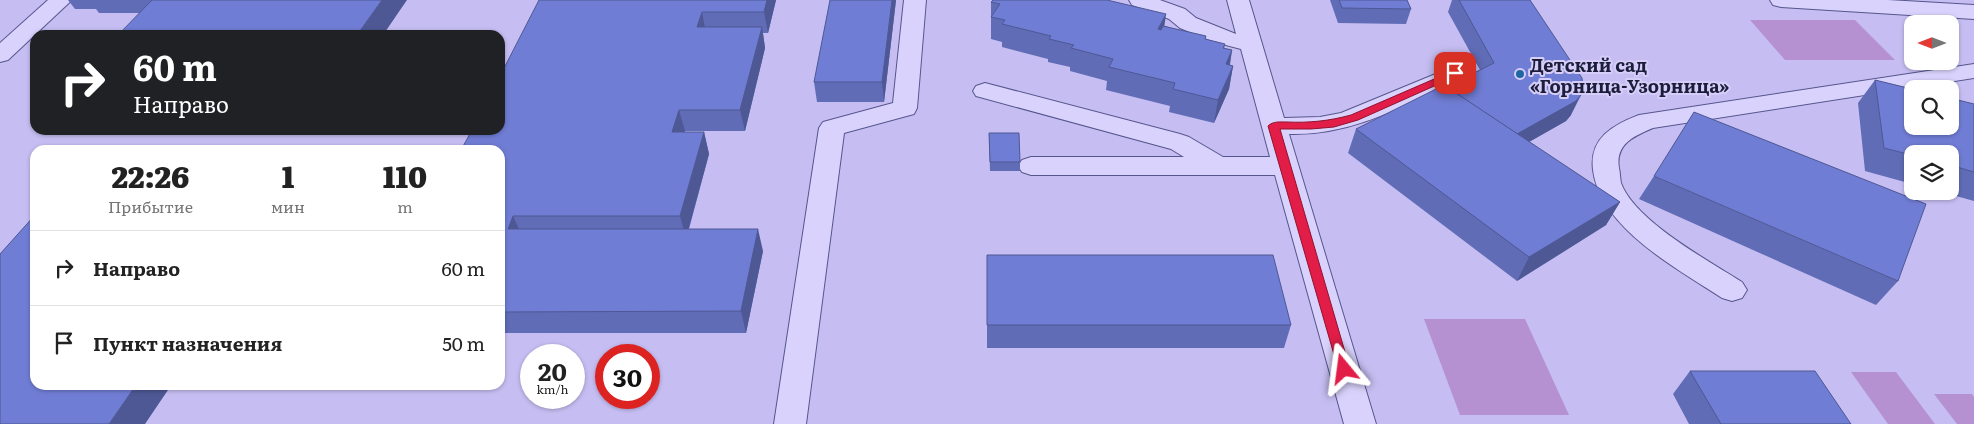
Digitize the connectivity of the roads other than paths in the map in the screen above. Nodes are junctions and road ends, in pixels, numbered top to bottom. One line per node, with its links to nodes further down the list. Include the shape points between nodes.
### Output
1 (61, 0): 9 (street)
2 (915, 0): 18 (street, via 905,108 832,128)
3 (1140, 0): 8 (street, via 1222,37)
4 (1238, 0): 8 (street)
5 (1781, 0): 6 (street)
6 (1960, 8): 7 (street)
7 (1974, 28)
8 (1251, 45): 13 (street)
9 (0, 55)
10 (1974, 71): 17 (street, via 1648,121 1617,135 1606,150 1604,174 1618,202 1649,234)
11 (1455, 73): 13 (street, via 1340,122)
12 (985, 91): 15 (street, via 1180,143)
13 (1274, 126): 16 (street)
14 (1031, 166): 15 (street)
15 (1218, 166): 16 (street)
16 (1285, 166): 19 (street)
17 (1732, 290)
18 (790, 424)
19 (1360, 424)

